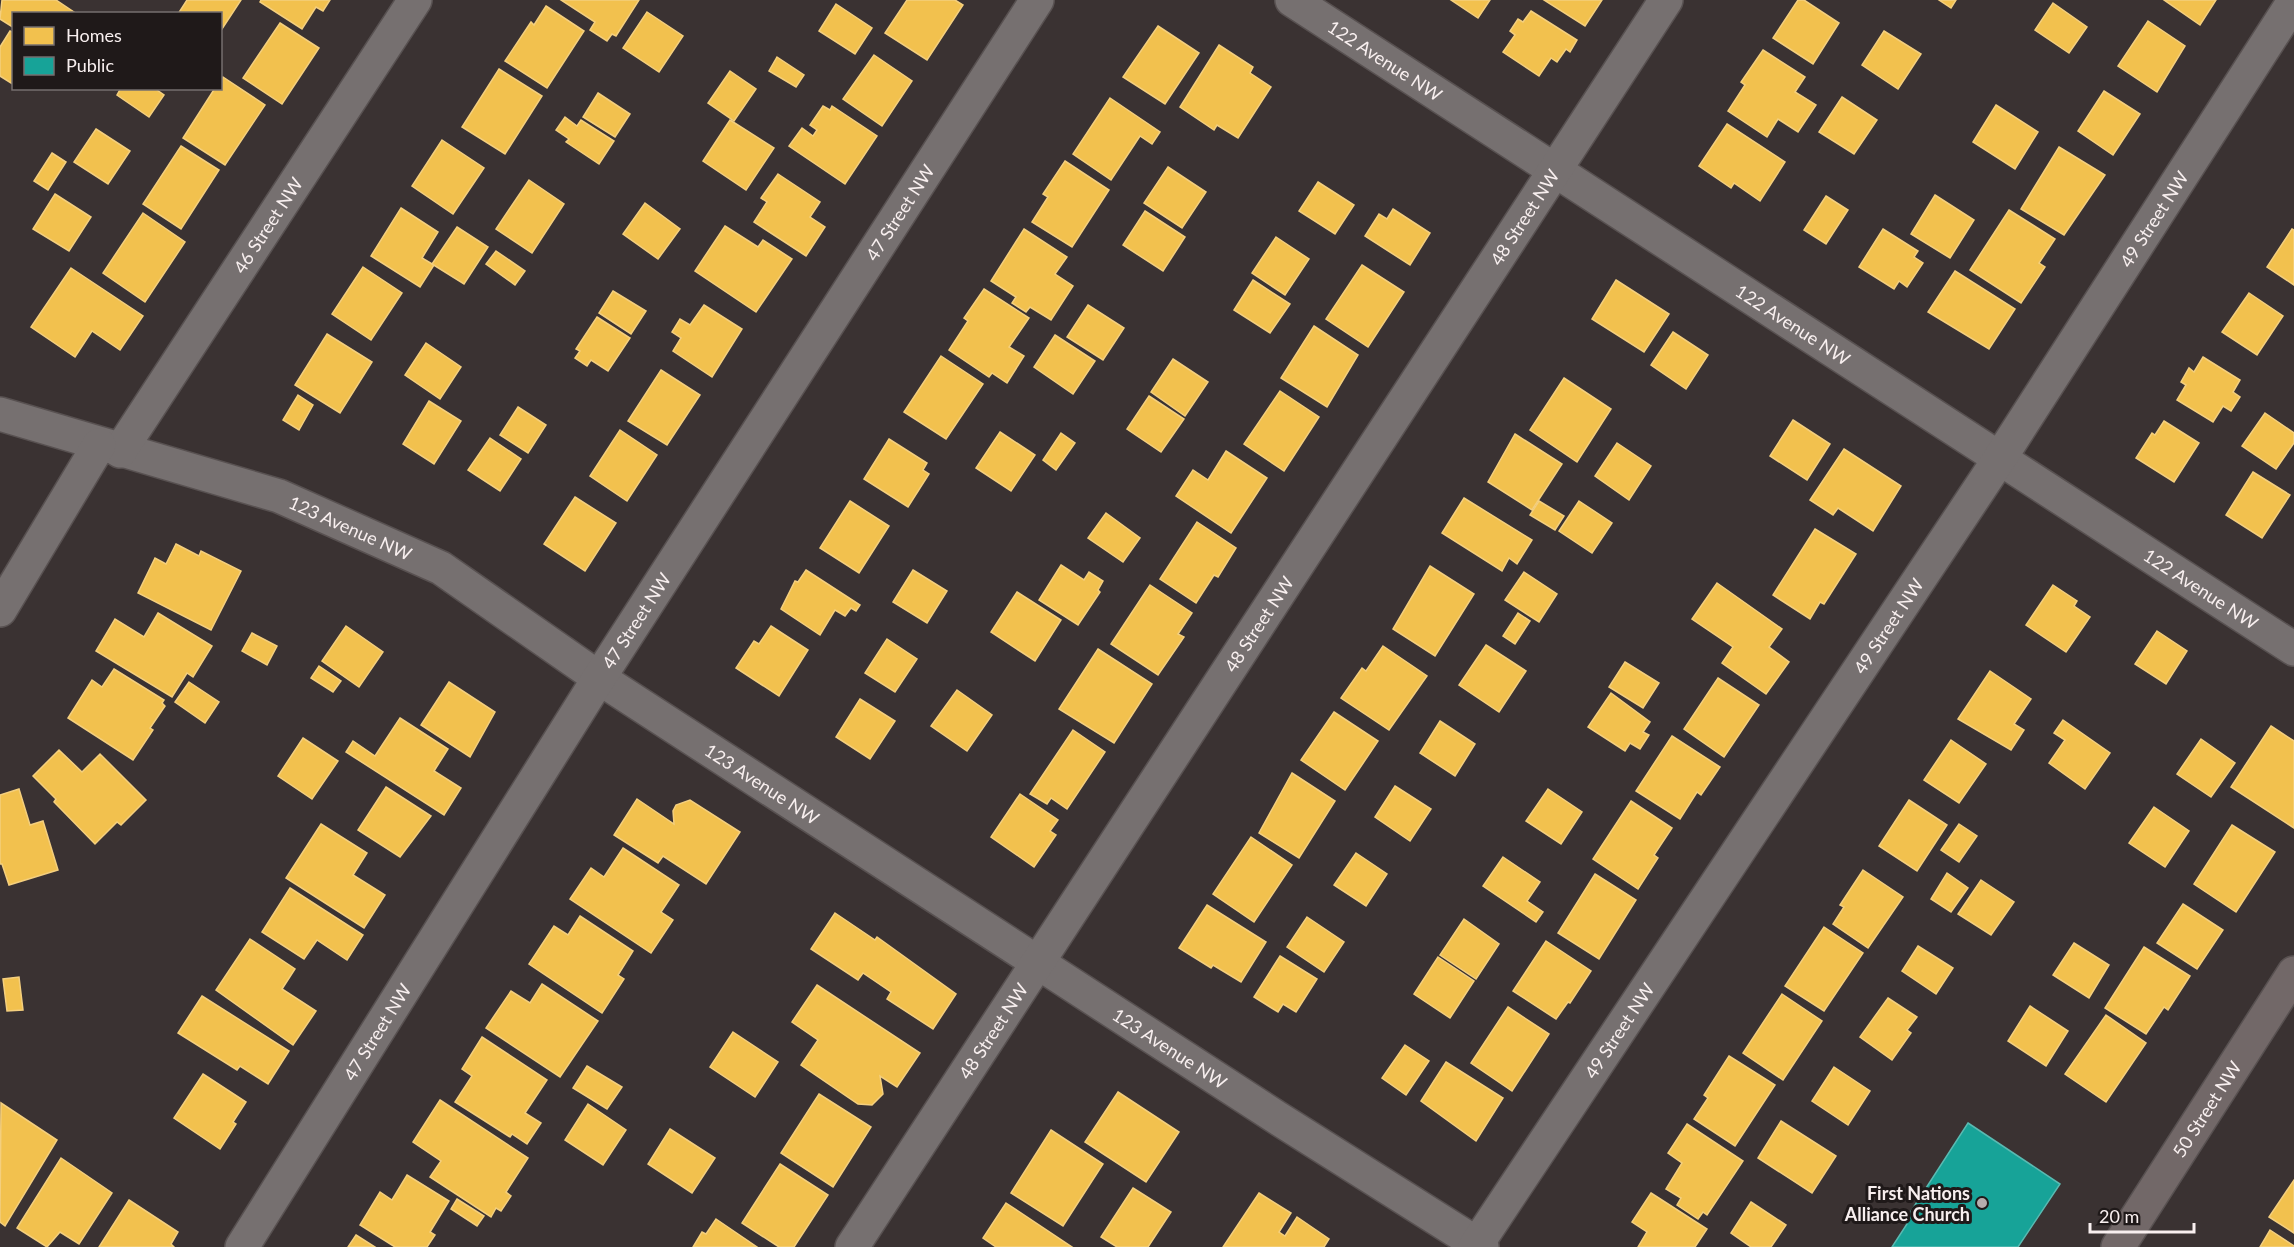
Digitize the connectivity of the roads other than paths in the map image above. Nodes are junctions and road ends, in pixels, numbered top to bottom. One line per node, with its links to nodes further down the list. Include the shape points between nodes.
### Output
1 (415, 0): 8 (street, 46 Street NW)
2 (1036, 0): 12 (street, 47 Street NW)
3 (1292, 0): 6 (street, 122 Avenue NW)
4 (1666, 0): 6 (street, 48 Street NW)
5 (2294, 1): 9 (street, 49 Street NW)
6 (1555, 170): 9 (street, 122 Avenue NW); 13 (street, 48 Street NW)
7 (0, 414): 8 (street, 123 Avenue NW)
8 (110, 448): 10 (street, 46 Street NW); 12 (street, 123 Avenue NW, via 279,496 441,568)
9 (2000, 458): 11 (street, 122 Avenue NW); 15 (street, 49 Street NW)
10 (0, 610)
11 (2294, 649)
12 (599, 678): 13 (street, 123 Avenue NW); 16 (street, 47 Street NW)
13 (1039, 963): 15 (street, 123 Avenue NW); 17 (street, 48 Street NW)
14 (2294, 973): 18 (main road, 50 Street NW)
15 (1478, 1246)
16 (242, 1247)
17 (852, 1247)
18 (2118, 1247)

